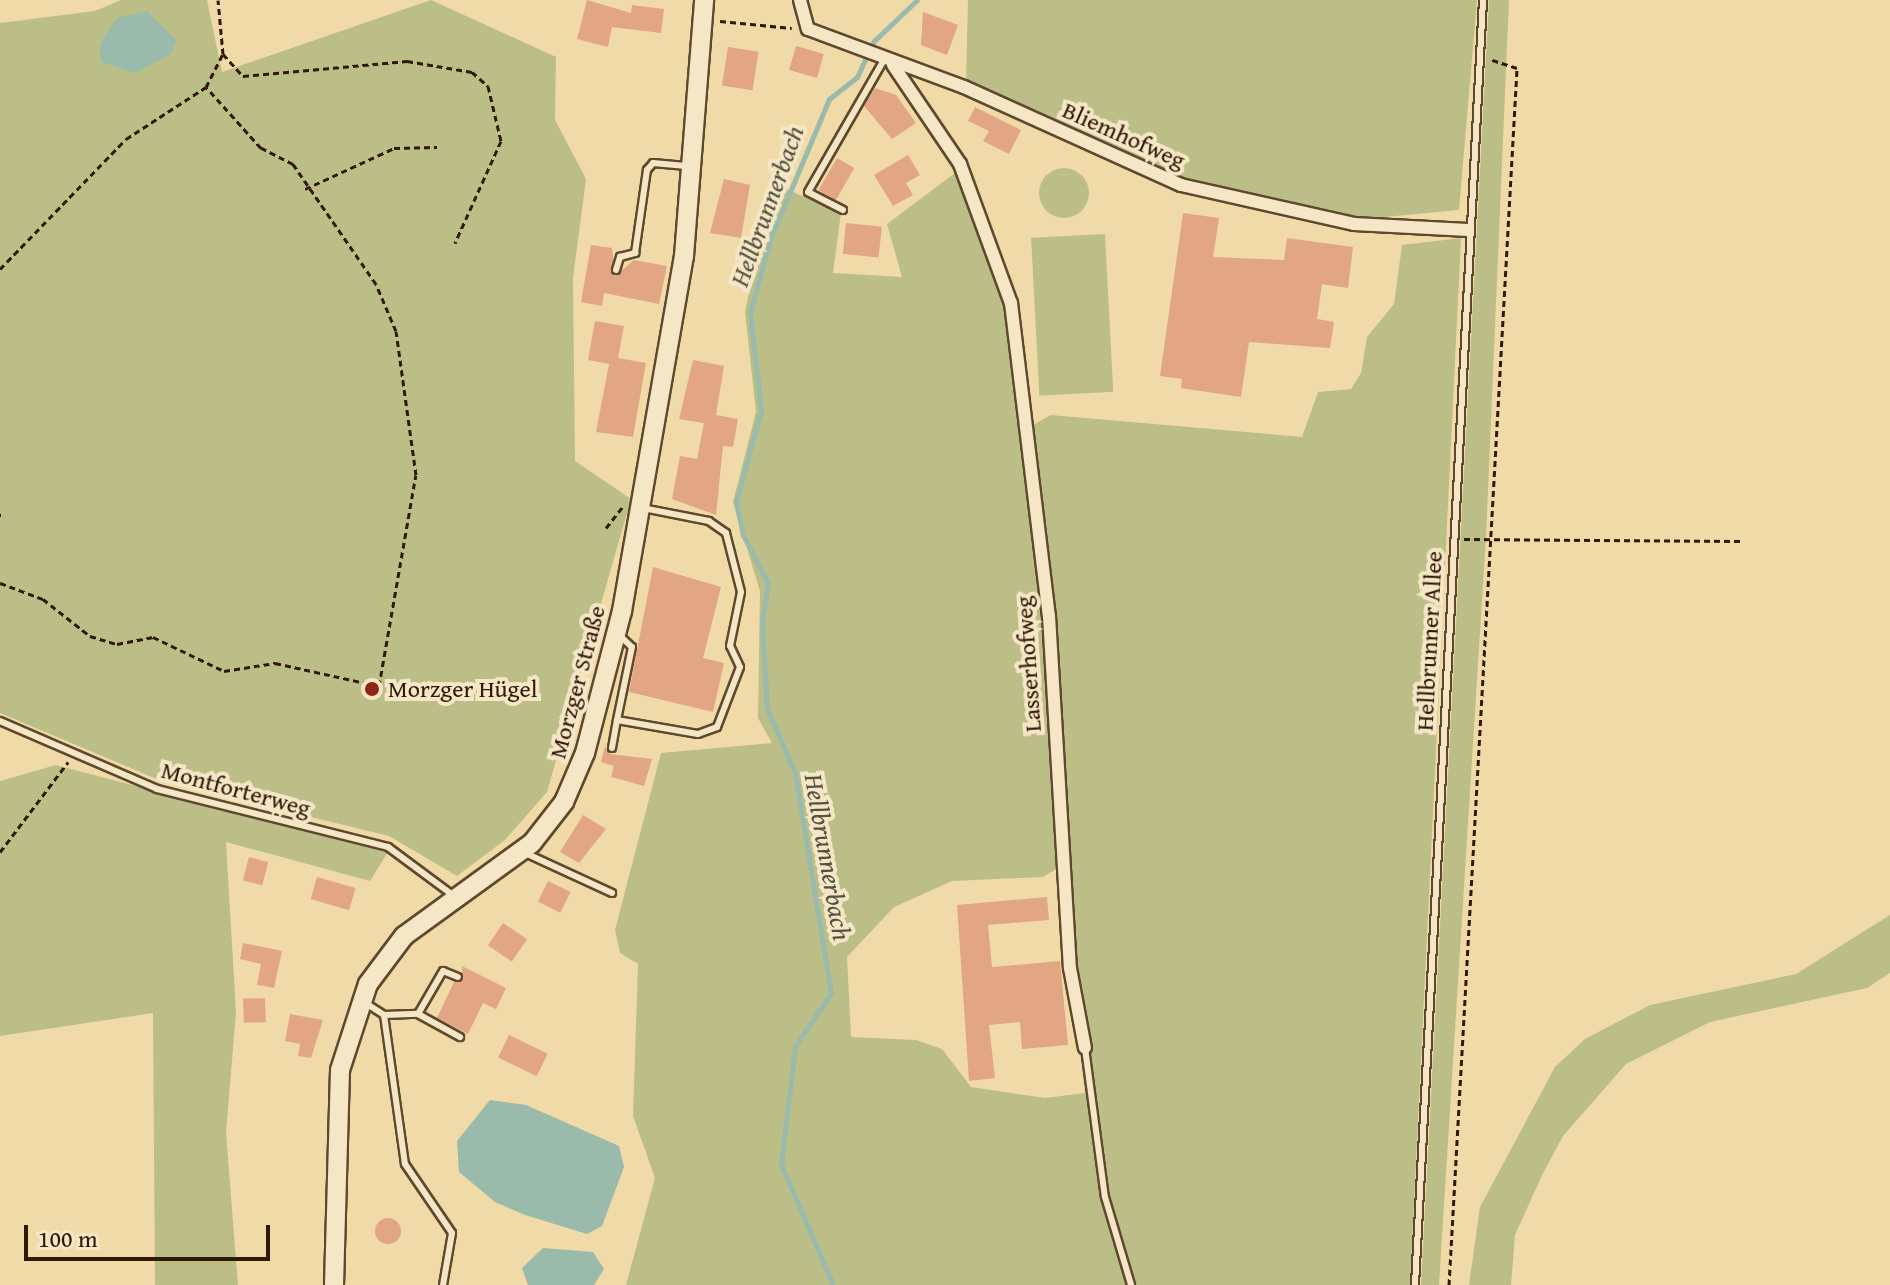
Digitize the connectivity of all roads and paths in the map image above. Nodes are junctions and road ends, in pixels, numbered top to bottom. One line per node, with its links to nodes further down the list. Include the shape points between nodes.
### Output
1 (218, 0): 7 (path)
2 (704, 0): 12 (street, Morzger Straße)
3 (800, 0): 6 (street)
4 (1483, 0): 8 (lane, Hellbrunner Allee)
5 (714, 21): 6 (path)
6 (808, 29): 9 (street, Bliemhofweg)
7 (223, 54): 10 (path); 16 (path, via 243,76 407,61 472,72 488,86 501,141)
8 (1480, 56): 15 (lane, Hellbrunner Allee); 22 (path, via 1517,68)
9 (879, 58): 14 (lane, via 808,192); 15 (street, Bliemhofweg, via 964,87 1181,185 1354,224); 39 (street, Lasserhofweg, via 960,164 1011,303 1049,616 1070,968)
10 (206, 87): 13 (path, via 261,148 293,164); 17 (path, via 126,139)
11 (437, 147): 13 (path, via 394,148)
12 (693, 167): 18 (lane, via 665,162 647,170 635,253 620,257); 19 (street, Morzger Straße)
13 (305, 189): 24 (path, via 376,284 403,372 416,475 379,686 275,663 224,671 153,637 117,644 90,636 43,599)
14 (843, 210)
15 (1468, 230): 21 (lane, Hellbrunner Allee)
16 (455, 243)
17 (0, 269)
18 (616, 270)
19 (635, 504): 20 (path); 25 (street, Morzger Straße); 26 (lane, via 709,521 726,533 741,592 730,646 740,667 725,718 709,732)
20 (606, 528)
21 (1453, 539): 22 (path); 43 (lane, Hellbrunner Allee)
22 (1494, 540): 23 (path); 44 (path)
23 (1740, 541)
24 (0, 583)
25 (616, 635): 26 (lane, via 632,647); 31 (street, Morzger Straße, via 575,781)
26 (617, 720): 28 (lane)
27 (0, 721): 29 (lane, Montforterweg)
28 (612, 748)
29 (75, 753): 30 (path); 33 (lane, Montforterweg, via 157,789 388,847)
30 (0, 852)
31 (523, 852): 32 (lane); 33 (street, Morzger Straße)
32 (612, 893)
33 (457, 898): 35 (street, Morzger Straße, via 391,947)
34 (458, 977): 36 (lane, via 443,971)
35 (361, 1001): 37 (lane); 40 (street, Morzger Straße, via 340,1070)
36 (418, 1014): 37 (lane); 38 (lane)
37 (384, 1015): 41 (lane, via 405,1164 452,1233)
38 (460, 1037)
39 (1085, 1048): 42 (lane, Lasserhofweg, via 1105,1197)
40 (334, 1285)
41 (443, 1285)
42 (1131, 1285)
43 (1415, 1285)
44 (1449, 1285)

